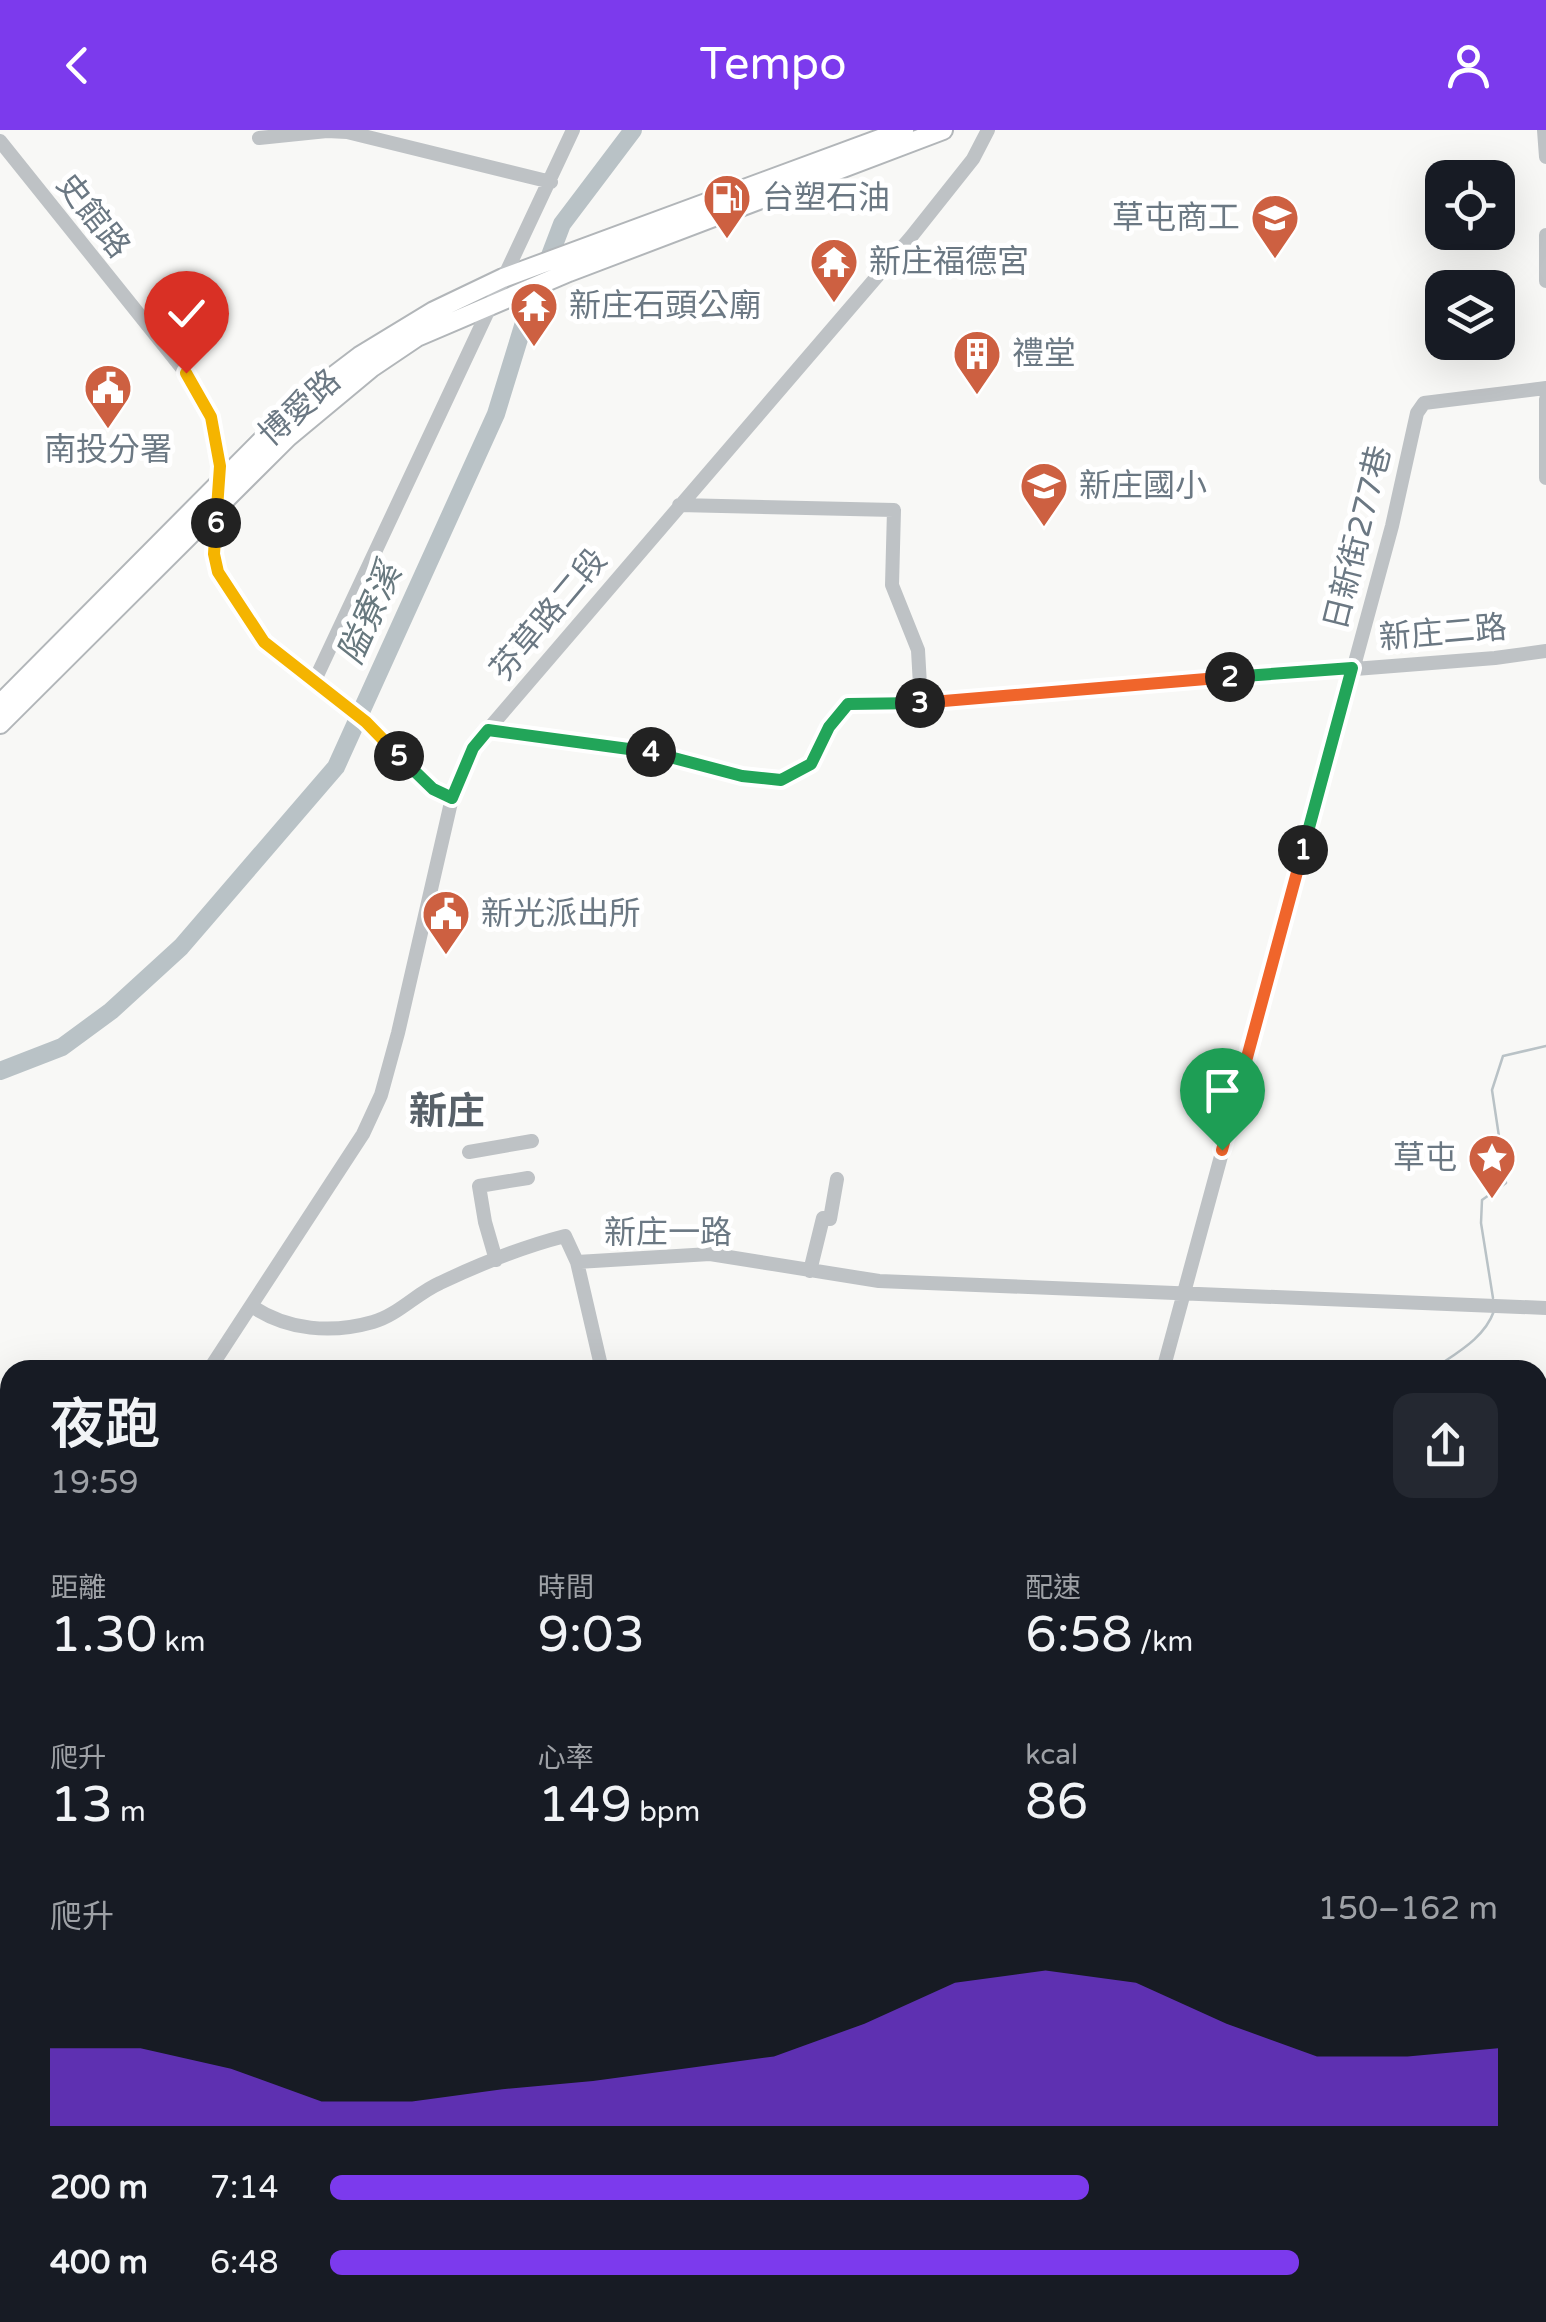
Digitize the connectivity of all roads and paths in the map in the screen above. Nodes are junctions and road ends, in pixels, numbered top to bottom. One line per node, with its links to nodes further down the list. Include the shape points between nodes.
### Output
1 (573, 130): 9 (street)
2 (904, 130): 10 (main road)
3 (943, 130): 10 (main road)
4 (988, 130): 19 (street, 芬草路二段, via 950,191)
5 (1544, 130): 8 (street)
6 (259, 138): 9 (street, via 347,132)
7 (0, 141): 18 (street, 史館路, via 186,373 211,417)
8 (1546, 157)
9 (550, 182): 12 (street)
10 (752, 194): 12 (main road, 博愛路); 14 (main road, 博愛路)
11 (1546, 235): 13 (street)
12 (503, 278): 14 (street); 18 (main road, 博愛路, via 360,356 302,400)
13 (1546, 282)
14 (494, 301): 20 (main road, 博愛路, via 417,337 371,368); 23 (street)
15 (1546, 388): 22 (street, 日新街277巷, via 1424,402)
16 (1546, 398): 17 (street)
17 (1546, 478)
18 (221, 483): 20 (street, 史館路); 25 (main road, 博愛路)
19 (680, 504): 24 (street, via 894,510 892,585 918,650); 27 (street, 芬草路二段)
20 (216, 505): 23 (street, 史館路, via 218,572 264,642); 26 (main road, 博愛路)
21 (1546, 650): 22 (street, 新庄二路)
22 (1352, 668): 24 (street, 新庄二路); 36 (street, 日新街277巷)
23 (317, 685): 28 (street, 史館路, via 366,722 433,789)
24 (921, 703): 27 (street, 新庄二路, via 848,704 811,764 781,780 620,746)
25 (0, 704)
26 (0, 724)
27 (488, 730): 28 (street, 芬草路二段)
28 (452, 798): 37 (street, 芬草路二段, via 381,1096 364,1134)
29 (532, 1141): 30 (street)
30 (469, 1152)
31 (528, 1178): 33 (street, via 480,1186)
32 (838, 1179): 35 (street)
33 (496, 1260): 34 (street, 新庄一路, via 564,1236); 37 (street, 新庄一路, via 436,1284 374,1322 297,1328)
34 (577, 1262): 35 (street, 新庄一路, via 710,1254); 40 (street)
35 (810, 1271): 36 (street, 新庄一路, via 879,1281)
36 (1184, 1293): 38 (street, 新庄一路); 41 (street, 日新街277巷)
37 (252, 1307): 39 (street, 芬草路二段)
38 (1546, 1308)
39 (216, 1360)
40 (600, 1360)
41 (1166, 1360)

